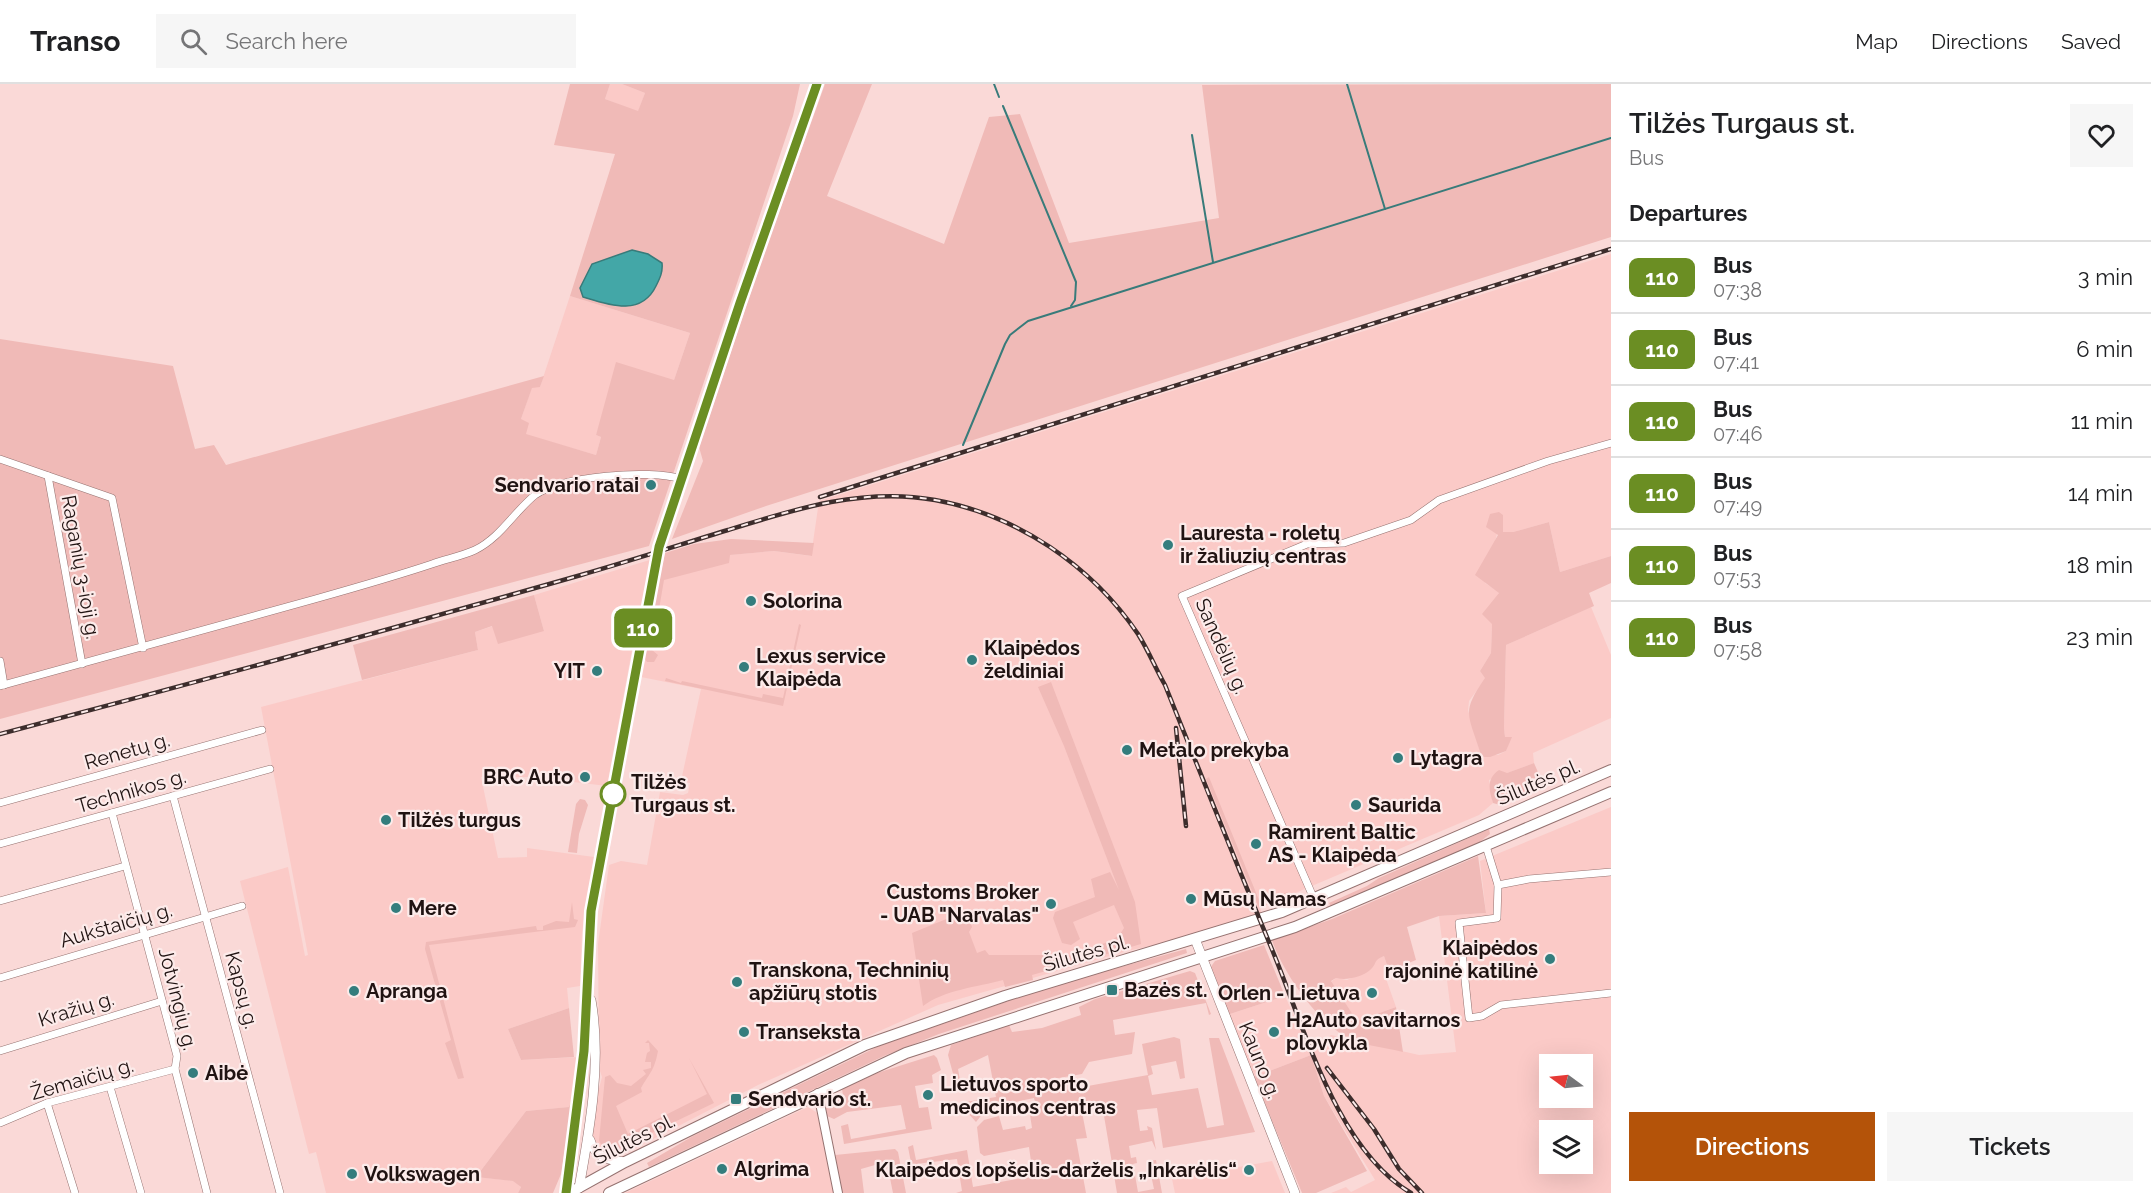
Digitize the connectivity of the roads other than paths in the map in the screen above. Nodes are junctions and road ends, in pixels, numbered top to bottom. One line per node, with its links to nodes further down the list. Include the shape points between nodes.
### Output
1 (817, 84): 5 (main road)
2 (1611, 443): 24 (street, Sandėlių g., via 1439,500 1411,520 1344,543 1307,543 1182,596)
3 (0, 459): 4 (street)
4 (48, 476): 6 (street, via 112,498); 8 (street, Raganių 3-ioji g.)
5 (681, 479): 6 (street, via 636,473 547,489 473,551); 33 (main road, via 659,547 591,911)
6 (143, 648): 8 (street)
7 (0, 661): 9 (street)
8 (82, 664): 9 (street)
9 (2, 685)
10 (262, 730): 16 (street, Renetų g.)
11 (270, 769): 15 (street, Technikos g.)
12 (1611, 770): 14 (main road, Šilutės pl.)
13 (1611, 792): 17 (main road, Šilutės pl.)
14 (1555, 794): 17 (main road); 24 (main road, Šilutės pl.)
15 (173, 796): 18 (street, Technikos g.); 27 (street, Kapsų g.)
16 (0, 804)
17 (1564, 812): 20 (main road, Šilutės pl.)
18 (112, 813): 19 (street, Technikos g.); 21 (street, Jotvingių g.)
19 (0, 844)
20 (1486, 846): 23 (street); 28 (main road, Šilutės pl.)
21 (125, 866): 25 (street); 29 (street, Jotvingių g.)
22 (1611, 872): 23 (street)
23 (1498, 885): 34 (street, via 1497,918 1459,923 1469,1018 1482,1016 1501,1005)
24 (1314, 899): 28 (main road); 30 (main road, Šilutės pl.)
25 (0, 901)
26 (242, 906): 27 (street, Aukštaičių g.)
27 (205, 916): 29 (street, Aukštaičių g.); 48 (street, Kapsų g.)
28 (1321, 917): 31 (main road, Šilutės pl.)
29 (145, 935): 32 (street, Aukštaičių g.); 35 (street, Jotvingių g.)
30 (1195, 939): 31 (main road, Kauno g.); 43 (main road, Šilutės pl., via 1005,996 865,1045)
31 (1201, 958): 39 (main road, Šilutės pl., via 906,1053); 51 (main road, Kauno g.)
32 (0, 978)
33 (588, 983): 42 (main road, via 594,1041); 44 (main road)
34 (1611, 993)
35 (162, 1001): 36 (street, Kražių g.); 37 (street, Jotvingių g., via 177,1056)
36 (0, 1051)
37 (175, 1070): 38 (street, Žemaičių g.); 47 (street, Jotvingių g.)
38 (110, 1087): 40 (street, Žemaičių g.); 46 (street)
39 (818, 1094): 49 (main road, Šilutės pl.); 50 (street)
40 (47, 1103): 41 (street, Žemaičių g.); 45 (street)
41 (1, 1120)
42 (589, 1136): 43 (main road, via 592,1150 605,1159); 44 (main road)
43 (625, 1162): 44 (main road, Šilutės pl.)
44 (573, 1192)
45 (75, 1193)
46 (141, 1193)
47 (207, 1193)
48 (280, 1193)
49 (609, 1193)
50 (838, 1193)
51 (1295, 1193)

